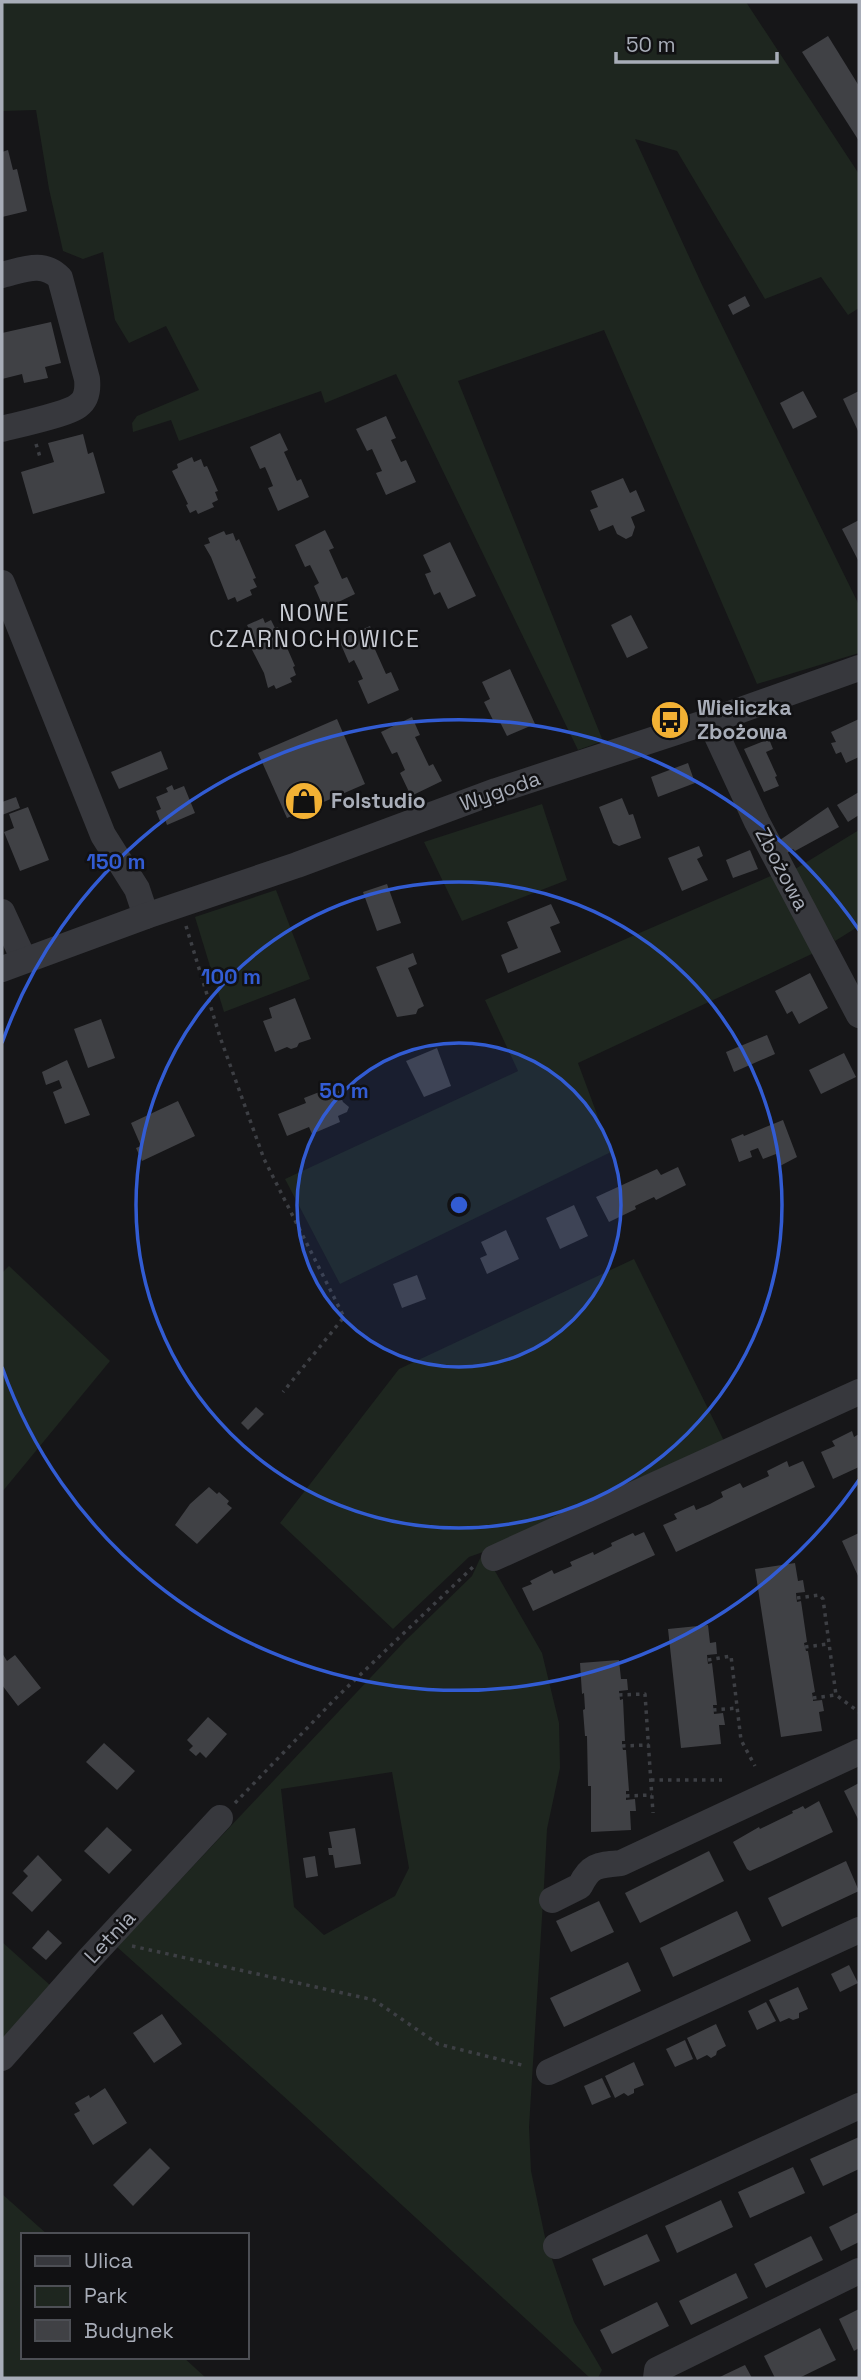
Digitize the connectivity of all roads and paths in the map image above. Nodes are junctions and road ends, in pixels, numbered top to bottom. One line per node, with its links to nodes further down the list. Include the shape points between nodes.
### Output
1 (2, 275): 2 (street, via 38,266 60,278 88,390 73,409)
2 (2, 429)
3 (2, 583): 8 (street, via 103,835 137,889)
4 (859, 668): 5 (street, Wygoda)
5 (710, 720): 6 (street, Wygoda, via 496,791); 10 (street, Zbożowa, via 773,854)
6 (180, 906): 8 (street, Wygoda); 11 (path, via 264,1158 344,1317)
7 (2, 912): 9 (street)
8 (146, 916): 9 (street, Wygoda)
9 (13, 965)
10 (859, 1015)
11 (283, 1392)
12 (859, 1392): 13 (street)
13 (494, 1558): 33 (path, via 468,1569)
14 (797, 1598): 15 (path, via 820,1595)
15 (828, 1644): 16 (path); 19 (path)
16 (805, 1647)
17 (708, 1660): 21 (path, via 732,1656)
18 (619, 1695): 24 (path, via 645,1694)
19 (836, 1695): 20 (path); 23 (path)
20 (813, 1698)
21 (738, 1708): 22 (path); 27 (path, via 741,1740)
22 (713, 1710)
23 (859, 1712)
24 (649, 1745): 25 (path); 28 (path)
25 (622, 1746)
26 (859, 1752): 34 (street, via 621,1863 601,1864 587,1872 580,1886)
27 (755, 1766)
28 (651, 1780): 29 (path); 30 (path)
29 (722, 1780)
30 (652, 1795): 31 (path); 32 (path)
31 (626, 1796)
32 (653, 1813)
33 (220, 1818): 36 (street, Letnia)
34 (552, 1900)
35 (859, 1930): 38 (street)
36 (107, 1940): 37 (street, Letnia); 38 (path, via 374,2000 438,2044)
37 (2, 2058)
38 (549, 2072)
39 (859, 2106): 40 (street)
40 (556, 2246)
41 (859, 2271): 42 (street, via 657,2370)
42 (656, 2378)

